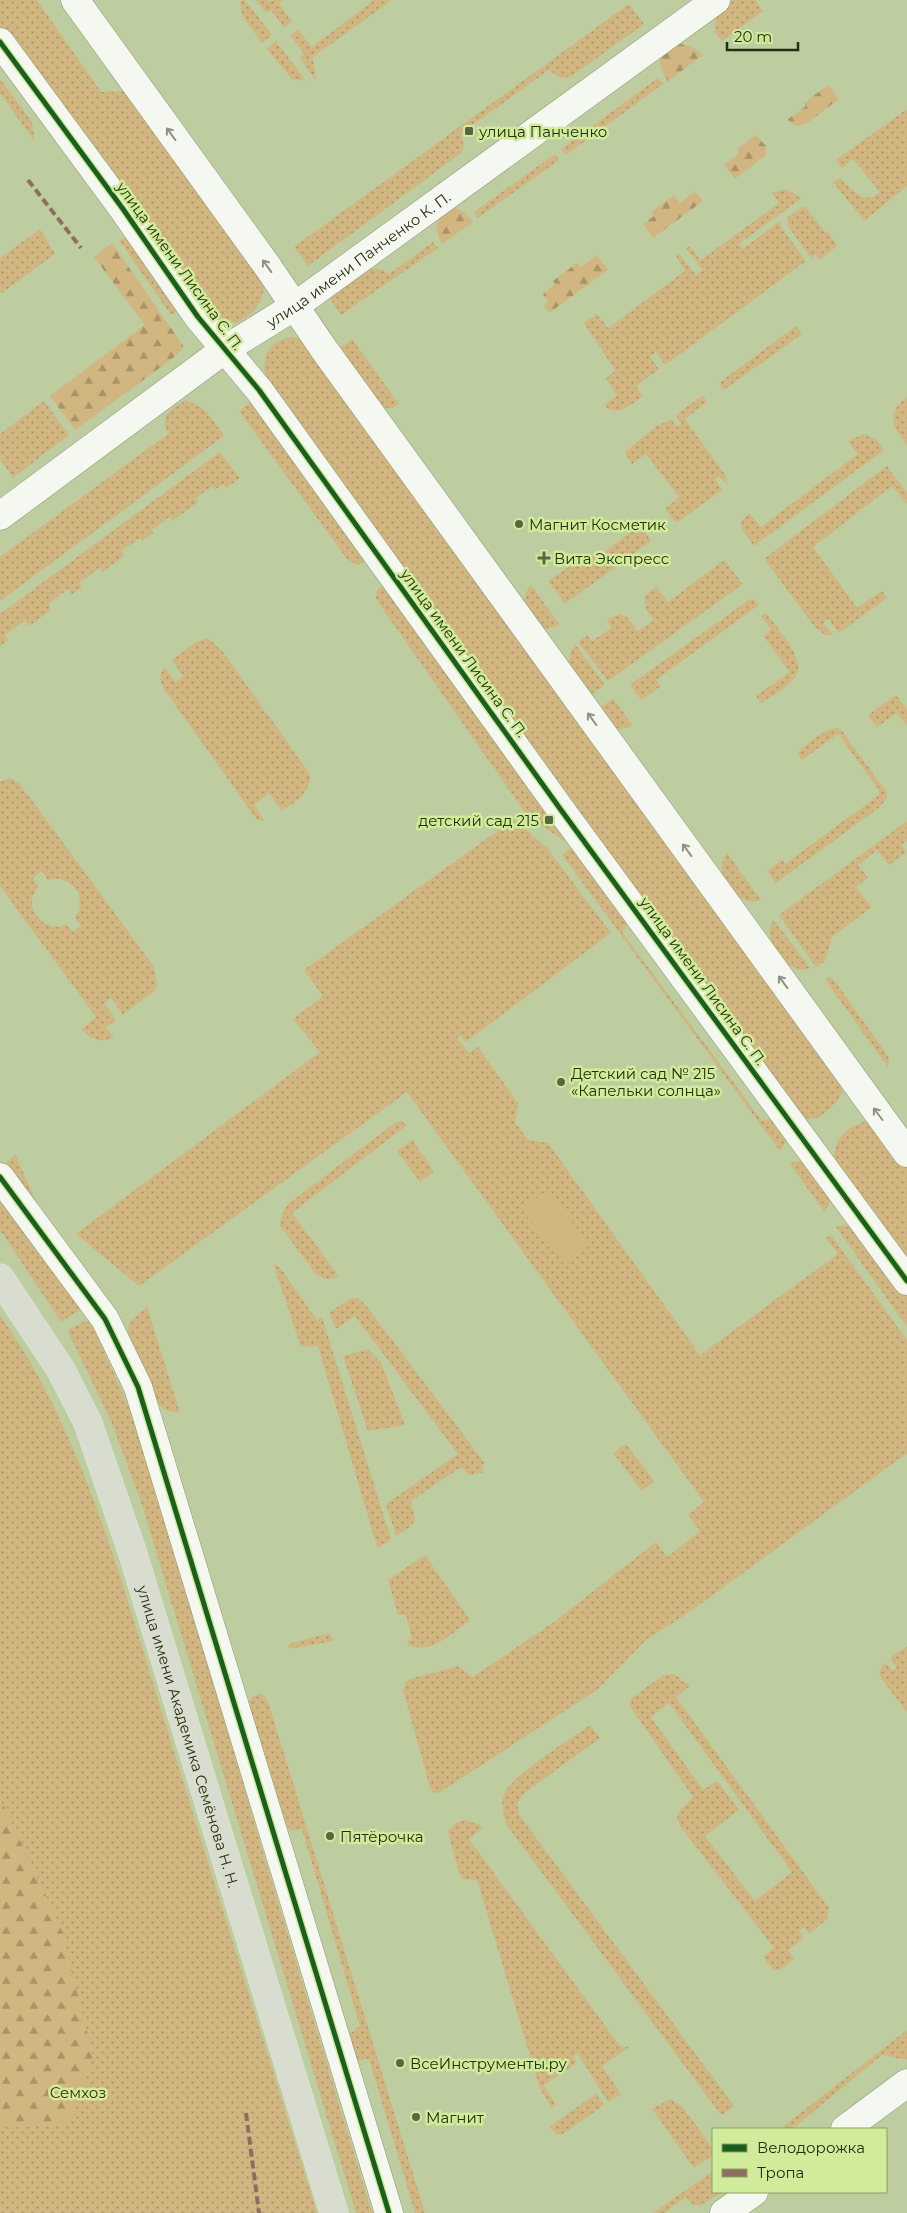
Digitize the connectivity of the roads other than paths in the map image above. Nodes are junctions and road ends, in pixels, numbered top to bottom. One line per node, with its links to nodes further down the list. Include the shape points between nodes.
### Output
1 (75, 0): 4 (street, one-way to 1)
2 (716, 0): 4 (street, улица имени Панченко К. П.)
3 (0, 42): 5 (street, улица имени Лисина С. П.)
4 (295, 306): 5 (street, улица имени Панченко К. П.); 7 (street, one-way to 4)
5 (224, 350): 6 (street, улица имени Панченко К. П.); 10 (street, улица имени Лисина С. П., via 259,390 561,810)
6 (0, 516)
7 (907, 1153)
8 (0, 1177): 15 (street, via 105,1320 138,1387)
9 (0, 1278): 14 (main road, улица имени Академика Семёнова Н. Н., via 61,1370 88,1423 132,1550)
10 (907, 1281)
11 (907, 2083): 12 (street)
12 (847, 2128)
13 (753, 2193): 16 (street)
14 (334, 2213)
15 (389, 2213)
16 (724, 2213)

